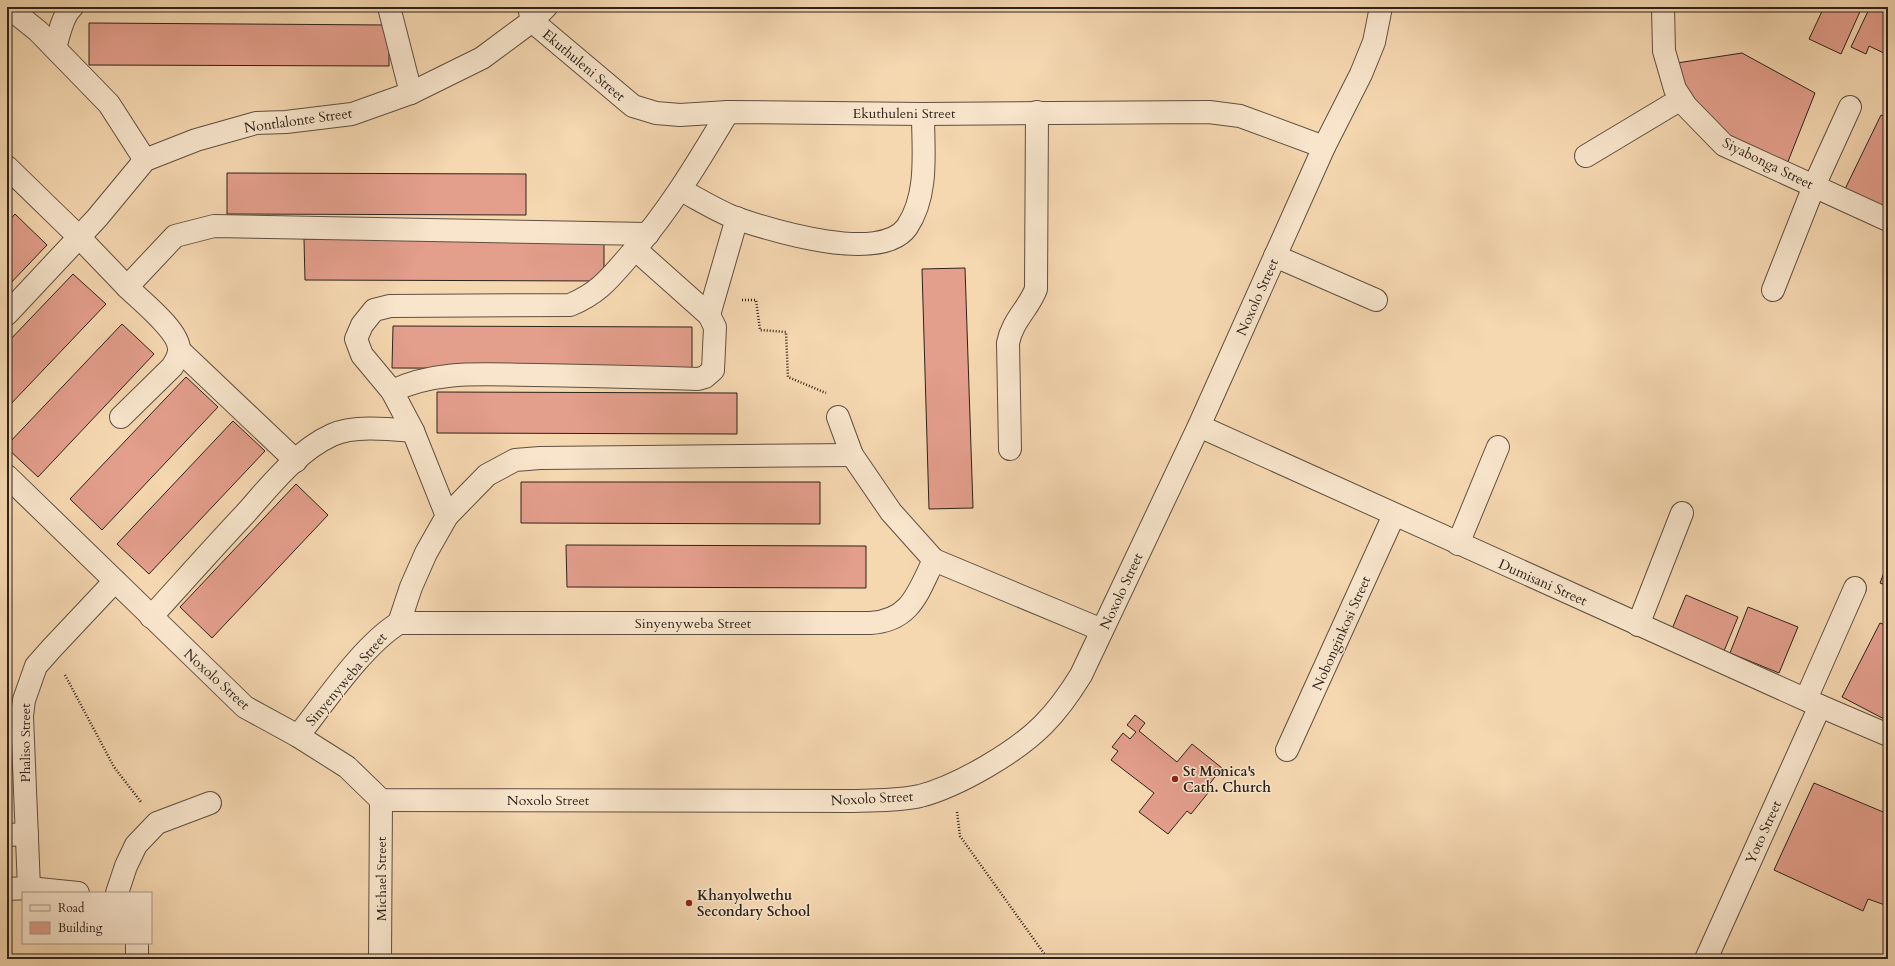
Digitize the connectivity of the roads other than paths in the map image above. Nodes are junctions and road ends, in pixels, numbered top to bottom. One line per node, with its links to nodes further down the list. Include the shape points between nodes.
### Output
1 (8, 7): 7 (street)
2 (72, 7): 7 (street, via 63,21)
3 (389, 7): 8 (street)
4 (1381, 7): 14 (street, Noxolo Street, via 1374,42 1361,74)
5 (1663, 7): 9 (street, Siyabonga Street, via 1664,51 1675,89)
6 (536, 12): 8 (street, Nontlalonte Street, via 482,58); 11 (street, Ekuthuleni Street, via 633,106 656,113 680,115)
7 (55, 48): 16 (street, via 109,104)
8 (411, 93): 16 (street, Nontlalonte Street, via 352,114 256,123 196,140)
9 (1681, 99): 15 (street); 18 (street, Siyabonga Street, via 1724,145)
10 (1850, 107): 18 (street)
11 (728, 112): 13 (street, Ekuthuleni Street); 19 (street)
12 (1036, 112): 13 (street, Ekuthuleni Street); 14 (street, Ekuthuleni Street, via 1209,112 1240,116); 37 (street, via 1036,289 1010,331 1008,343)
13 (922, 114): 20 (street, via 922,180 916,209 906,228 897,236 866,244 815,241)
14 (1324, 147): 24 (street, Noxolo Street)
15 (1586, 156)
16 (145, 160): 22 (street, Nontlalonte Street)
17 (7, 167): 22 (street)
18 (1814, 186): 21 (street, Siyabonga Street); 26 (street)
19 (681, 190): 20 (street); 23 (street)
20 (737, 218): 28 (street)
21 (1888, 220)
22 (79, 237): 25 (street); 29 (street, Nontlalonte Street)
23 (642, 242): 25 (street, via 214,226 175,236); 28 (street); 31 (street, via 605,284 587,298 570,305 390,306 374,310 362,325 356,339 362,355)
24 (1275, 256): 27 (street); 34 (street, Noxolo Street)
25 (127, 287): 30 (street, via 173,333)
26 (1773, 290)
27 (1376, 300)
28 (712, 307): 31 (street, via 715,327 713,370 698,379 459,375 431,377 411,382)
29 (7, 314)
30 (179, 350): 32 (street, via 172,367); 39 (street)
31 (392, 391): 35 (street)
32 (120, 416)
33 (838, 417): 38 (street)
34 (1199, 426): 42 (street, Dumisani Street); 51 (street, Noxolo Street)
35 (413, 431): 39 (street, via 353,430 333,434 308,449); 43 (street)
36 (1498, 447): 44 (street)
37 (1010, 448)
38 (852, 455): 43 (street, via 515,460 487,475); 45 (street, via 891,512)
39 (296, 461): 48 (street)
40 (7, 476): 46 (street, Noxolo Street)
41 (1682, 513): 50 (street)
42 (1394, 515): 44 (street, Dumisani Street); 55 (street, Nobonginkosi Street)
43 (447, 516): 49 (street, via 426,553)
44 (1458, 544): 50 (street, Dumisani Street)
45 (934, 560): 49 (street, Sinyenyweba Street, via 920,590 908,607 897,617 883,622); 51 (street)
46 (115, 581): 48 (street, Noxolo Street); 58 (street, Phaliso Street, via 36,666 24,700 22,716)
47 (1855, 588): 52 (street, Yoto Street)
48 (151, 617): 54 (street, Noxolo Street, via 245,707)
49 (399, 623): 54 (street, Sinyenyweba Street, via 385,632 368,650)
50 (1638, 625): 52 (street, Dumisani Street)
51 (1102, 630): 56 (street, Noxolo Street, via 1065,700 1042,726 1006,754 953,785 918,796 853,801)
52 (1813, 702): 53 (street, Dumisani Street); 66 (street, Yoto Street)
53 (1888, 735)
54 (298, 736): 56 (street, Noxolo Street, via 347,767)
55 (1287, 750)
56 (381, 800): 65 (street, Michael Street)
57 (210, 803): 62 (street, via 158,823 136,845)
58 (17, 834): 59 (street, Phaliso Street)
59 (29, 888): 60 (street); 61 (street)
60 (7, 890)
61 (68, 892)
62 (118, 892)
63 (137, 944): 64 (street)
64 (137, 959)
65 (380, 959)
66 (1706, 959)

